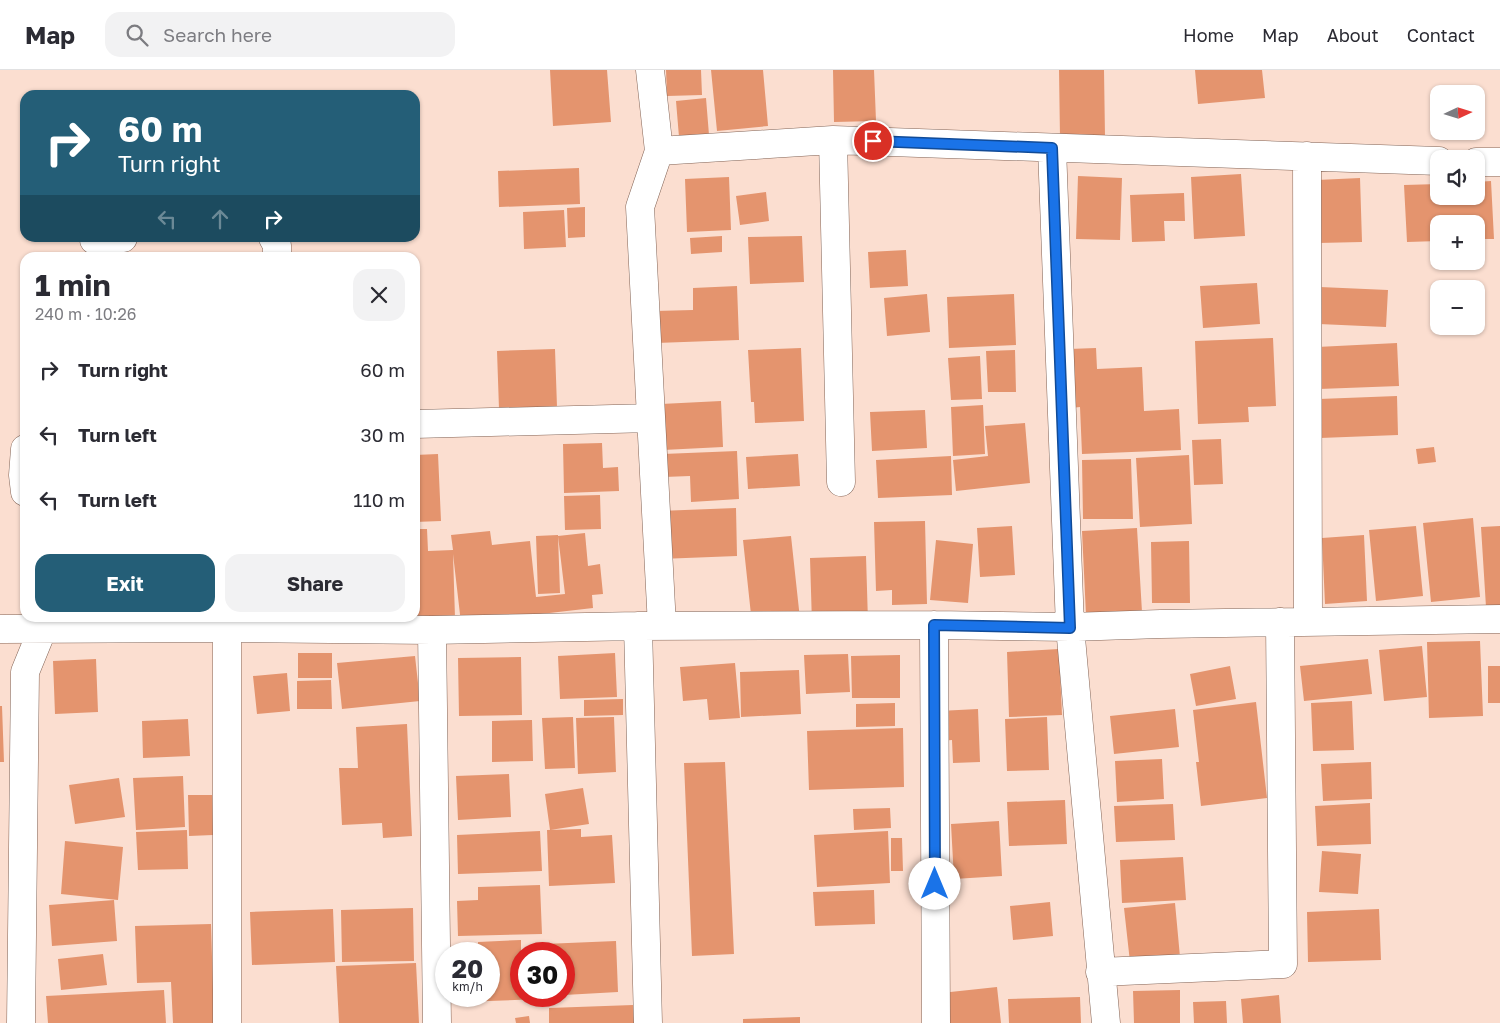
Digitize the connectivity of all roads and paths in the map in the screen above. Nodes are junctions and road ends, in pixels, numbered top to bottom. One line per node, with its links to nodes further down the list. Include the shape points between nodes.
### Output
1 (650, 70): 4 (street)
2 (833, 140): 3 (street); 4 (street); 11 (street)
3 (1052, 148): 5 (street); 19 (street)
4 (659, 150): 9 (street, via 640,207)
5 (1307, 156): 6 (street); 14 (street)
6 (1430, 160)
7 (1485, 162): 8 (street)
8 (1500, 162)
9 (651, 418): 10 (street); 17 (street)
10 (420, 424)
11 (841, 482)
12 (1500, 619): 14 (street)
13 (1280, 622): 14 (street); 19 (street); 22 (street, via 1282,964)
14 (1308, 622)
15 (42, 623): 18 (street); 20 (street); 23 (street, via 25,672)
16 (934, 625): 17 (street); 19 (street); 27 (street)
17 (650, 626): 21 (street); 26 (street)
18 (226, 628): 21 (street); 24 (street)
19 (1070, 628): 22 (street)
20 (0, 629)
21 (432, 630): 25 (street)
22 (1100, 972): 28 (street)
23 (21, 1023)
24 (227, 1023)
25 (437, 1023)
26 (648, 1023)
27 (936, 1023)
28 (1106, 1023)

